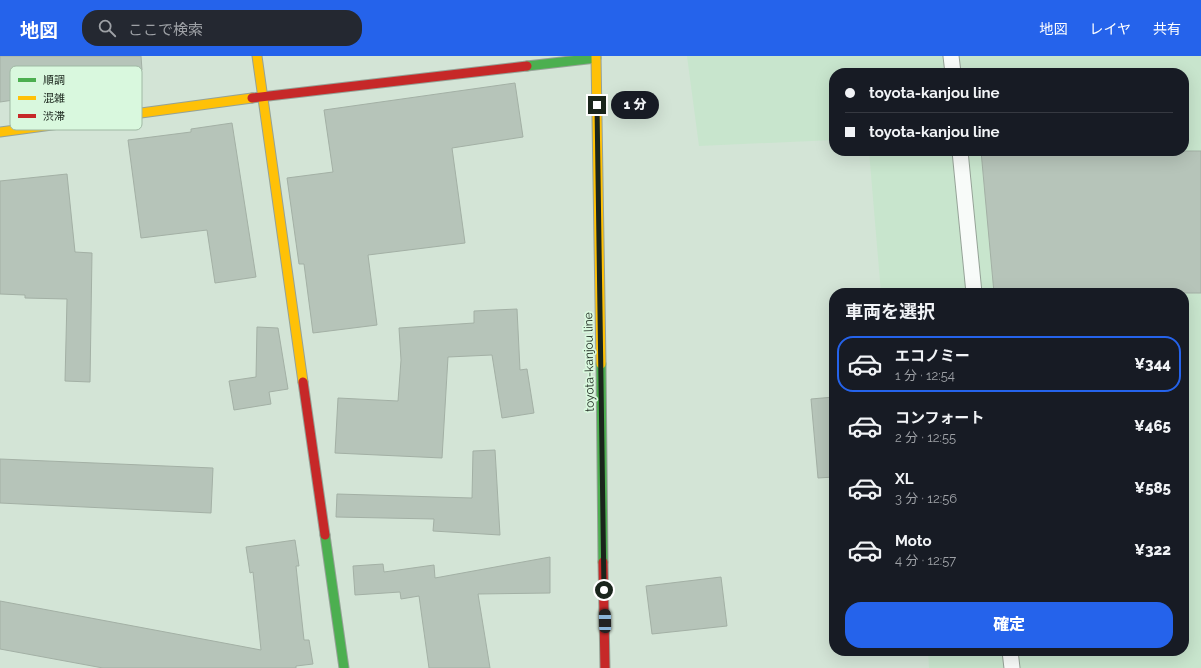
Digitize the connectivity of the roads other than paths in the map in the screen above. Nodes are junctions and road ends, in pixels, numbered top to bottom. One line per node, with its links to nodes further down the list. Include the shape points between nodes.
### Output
1 (257, 56): 5 (street)
2 (951, 56): 4 (lane)
3 (596, 57): 5 (street); 13 (street, toyota-kanjou line)
4 (952, 68)
5 (263, 97): 6 (street); 12 (street)
6 (142, 113)
7 (15, 130): 8 (street)
8 (0, 132)
9 (960, 156): 10 (lane)
10 (974, 288)
11 (1011, 656): 14 (lane)
12 (344, 668)
13 (605, 668)
14 (1012, 668)

